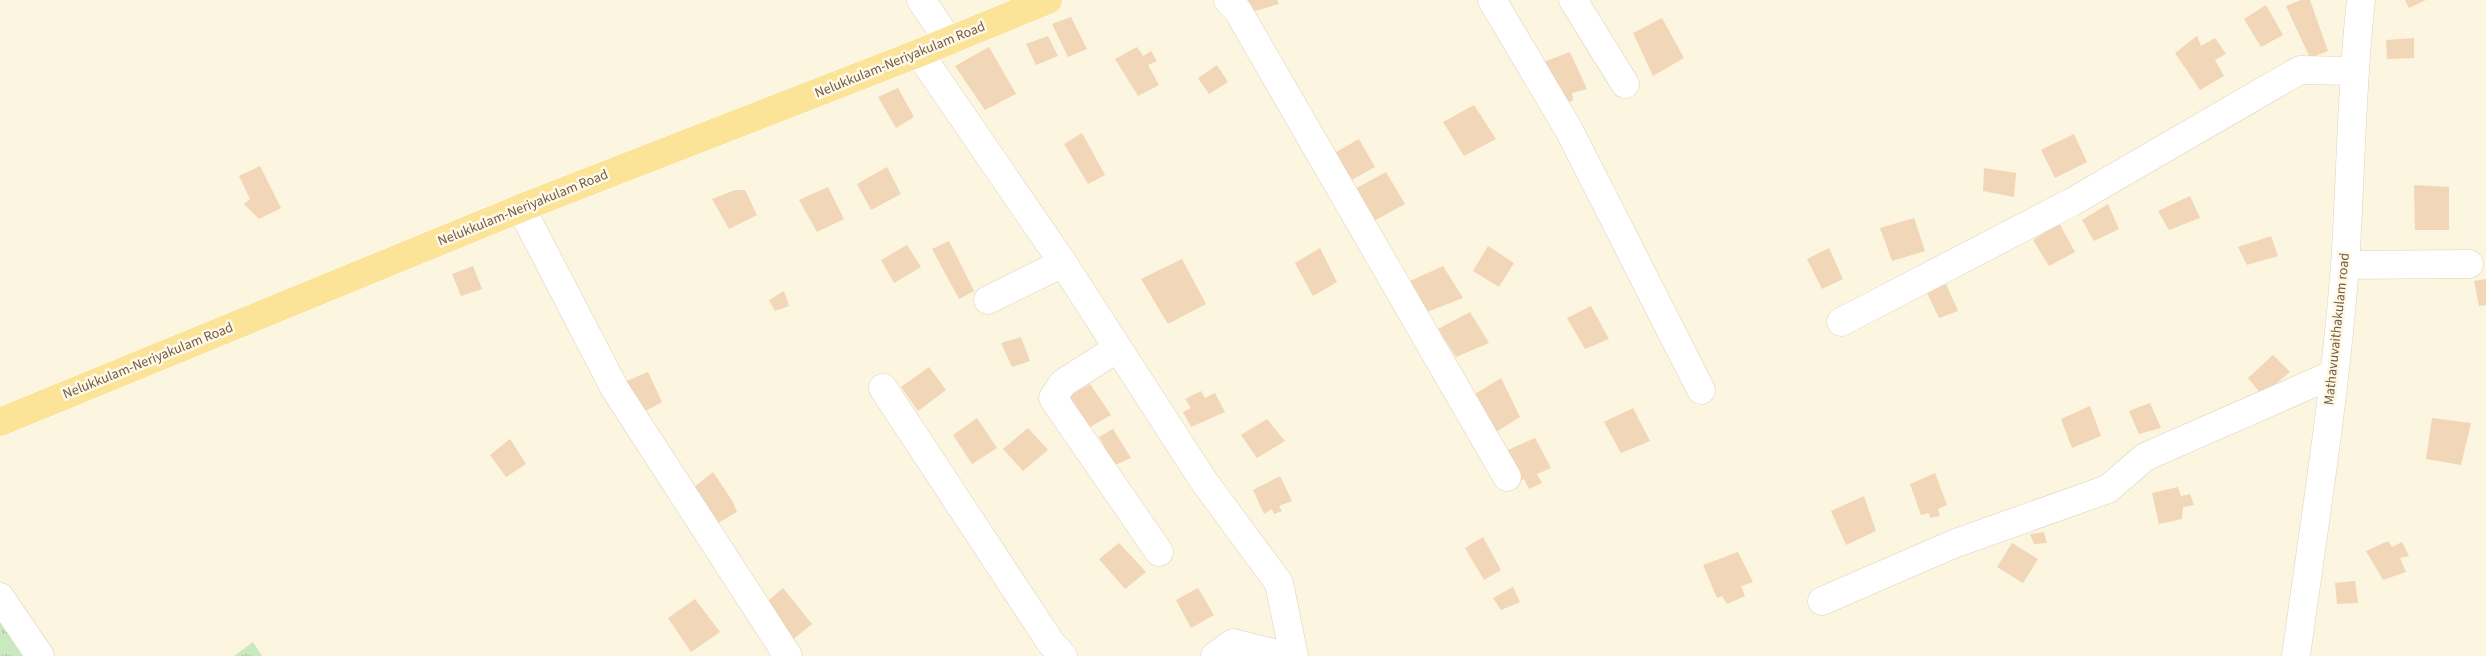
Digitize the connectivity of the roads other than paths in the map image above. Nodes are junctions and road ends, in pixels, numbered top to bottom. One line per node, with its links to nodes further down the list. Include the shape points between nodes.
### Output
1 (921, 0): 7 (street)
2 (1048, 0): 7 (main road, Nelukkulam-Neriyakulam Road)
3 (1228, 0): 22 (street, via 1238,11)
4 (1492, 0): 20 (street, via 1569,130)
5 (1573, 0): 10 (street)
6 (2360, 0): 9 (street, Mathavuvaithakulam road)
7 (949, 41): 8 (main road, Nelukkulam-Neriyakulam Road)
8 (919, 53): 11 (main road, Nelukkulam-Neriyakulam Road); 12 (street)
9 (2353, 71): 14 (street, Mathavuvaithakulam road); 16 (street, via 2300,70 2072,202)
10 (1625, 84)
11 (521, 208): 21 (main road, Nelukkulam-Neriyakulam Road); 27 (street, via 616,389)
12 (1063, 264): 15 (street); 17 (street)
13 (2470, 264): 14 (street)
14 (2344, 265): 18 (street, Mathavuvaithakulam road)
15 (988, 300)
16 (1841, 322)
17 (1118, 348): 23 (street, via 1063,383 1053,398); 31 (street, via 1203,480 1279,583)
18 (2334, 374): 25 (street, via 2145,457 2108,489 1956,543); 32 (street, Mathavuvaithakulam road)
19 (883, 388): 28 (street, via 1045,635)
20 (1700, 390)
21 (0, 422)
22 (1507, 477)
23 (1159, 552)
24 (0, 597): 26 (street)
25 (1822, 601)
26 (40, 656)
27 (788, 656)
28 (1063, 656)
29 (1216, 656): 30 (street, via 1233,643)
30 (1286, 656)
31 (1294, 656)
32 (2296, 656)

